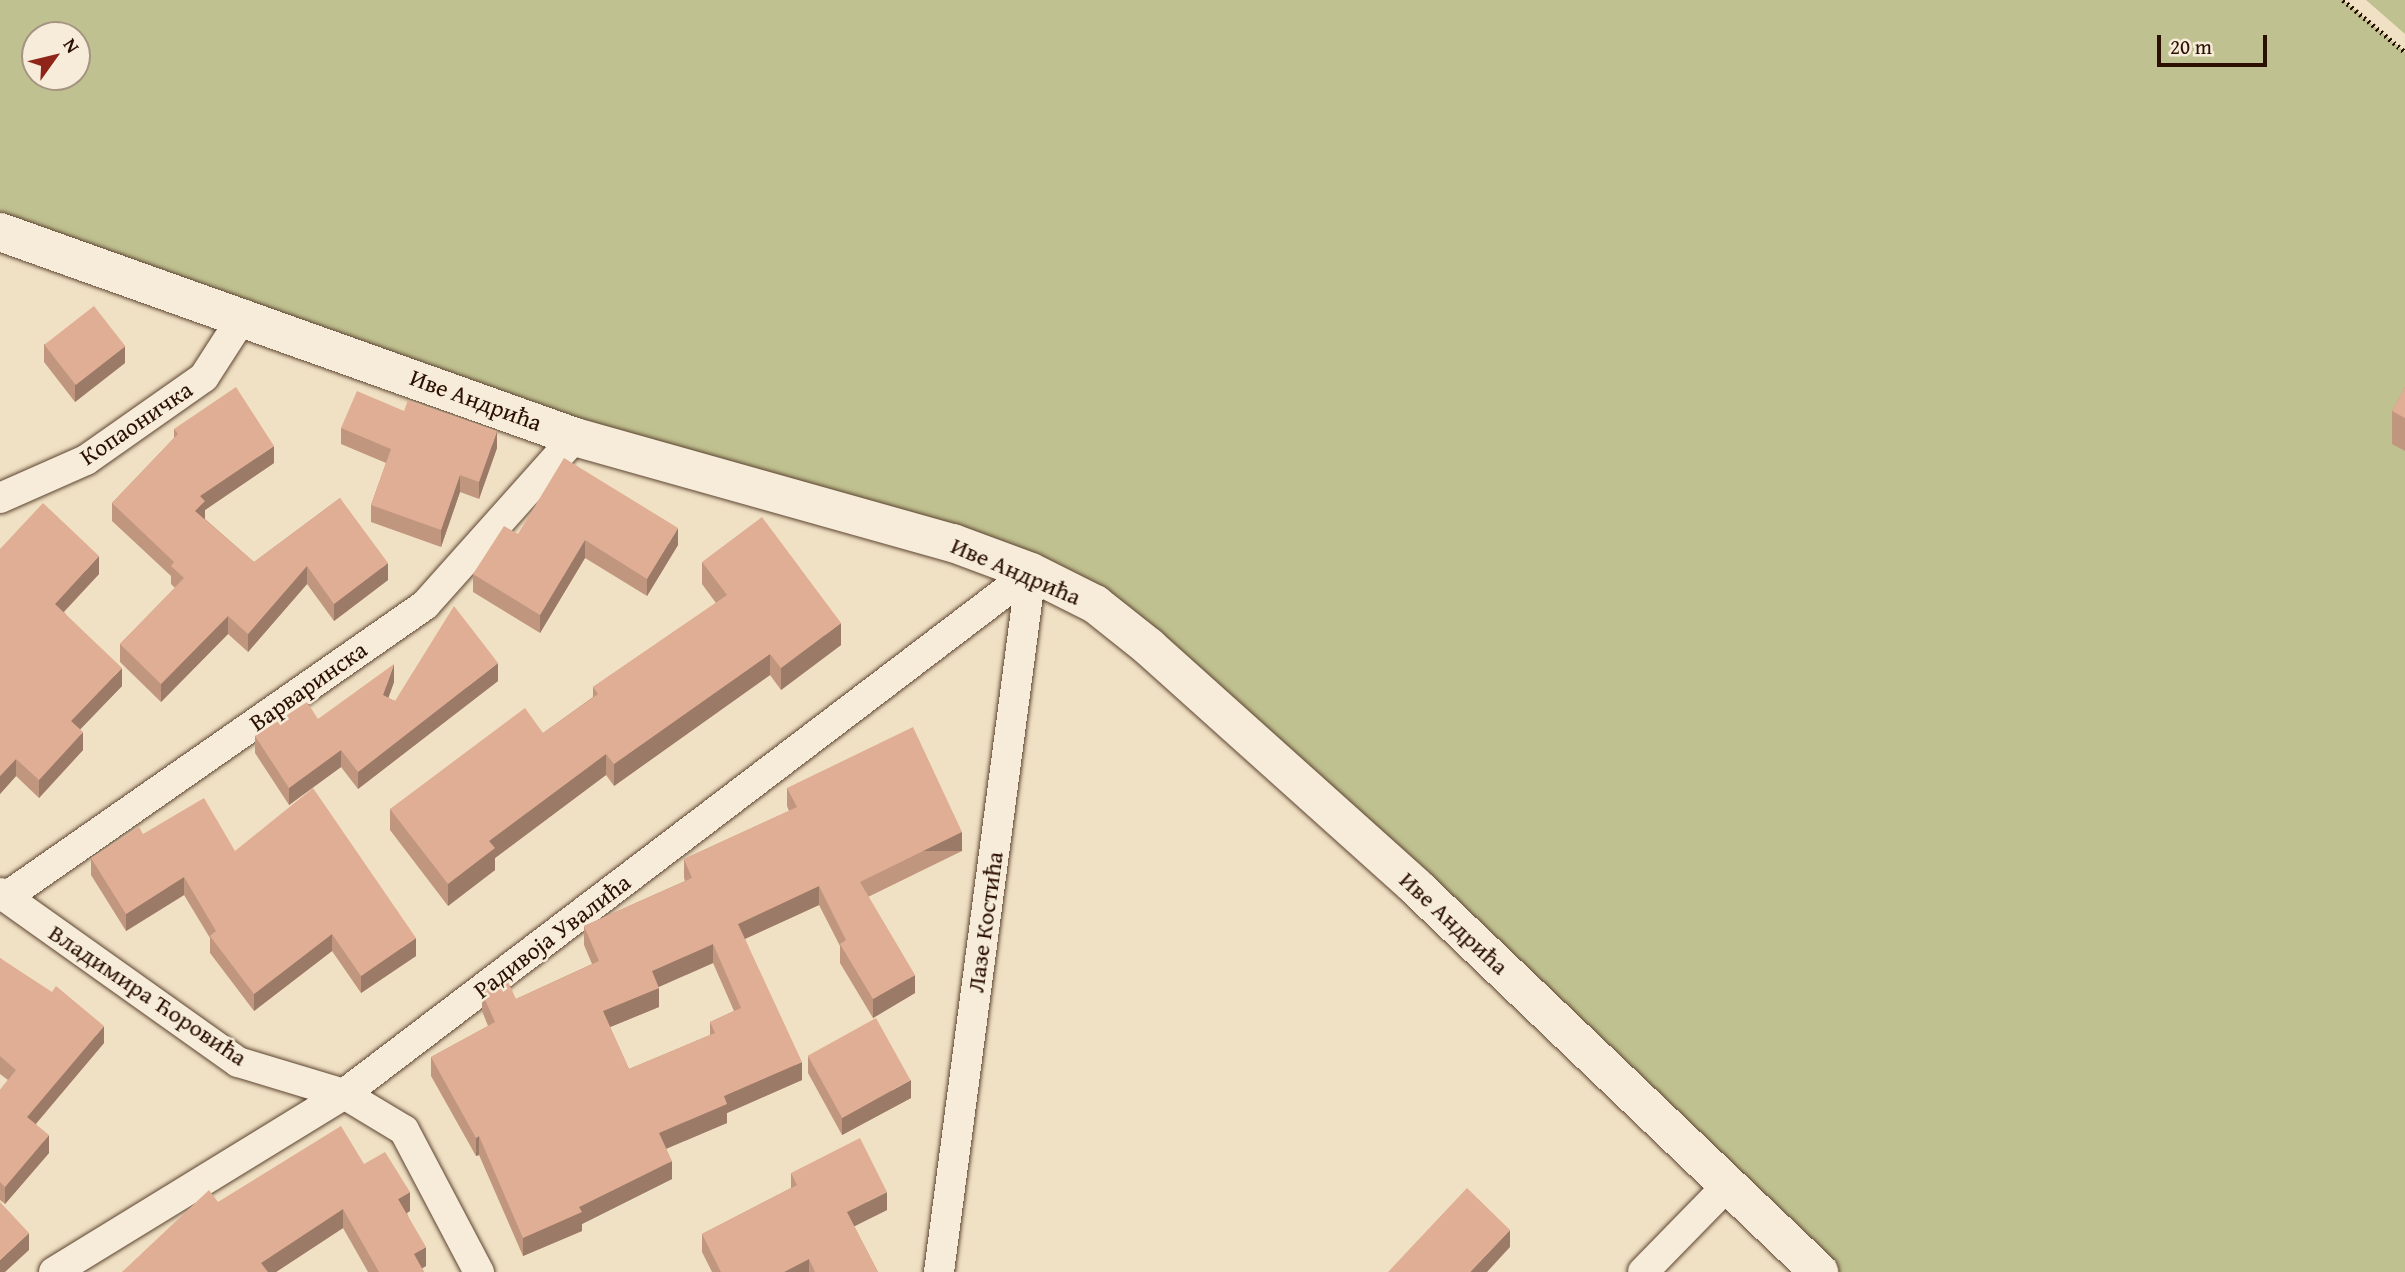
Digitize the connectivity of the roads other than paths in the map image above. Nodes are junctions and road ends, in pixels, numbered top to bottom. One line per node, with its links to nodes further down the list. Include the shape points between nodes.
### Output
1 (0, 232): 2 (street, Иве Андрића)
2 (244, 315): 3 (street, Иве Андрића); 4 (street, Копаоничка, via 204,377 86,460)
3 (576, 436): 5 (street, Иве Андрића, via 953,543); 6 (street, Варваринска, via 425,605)
4 (0, 498)
5 (1031, 572): 7 (street, Радивоја Увалића); 8 (street, Иве Андрића, via 1095,604 1149,647 1416,886); 11 (street, Лазе Костића)
6 (3, 895): 7 (street, Владимира Ћоровића, via 238,1062)
7 (344, 1094): 9 (street, Радивоја Увалића); 10 (street, Владимира Ћоровића, via 404,1130)
8 (1728, 1185): 12 (street); 13 (street, Иве Андрића)
9 (54, 1272)
10 (479, 1272)
11 (939, 1272)
12 (1643, 1272)
13 (1819, 1272)

